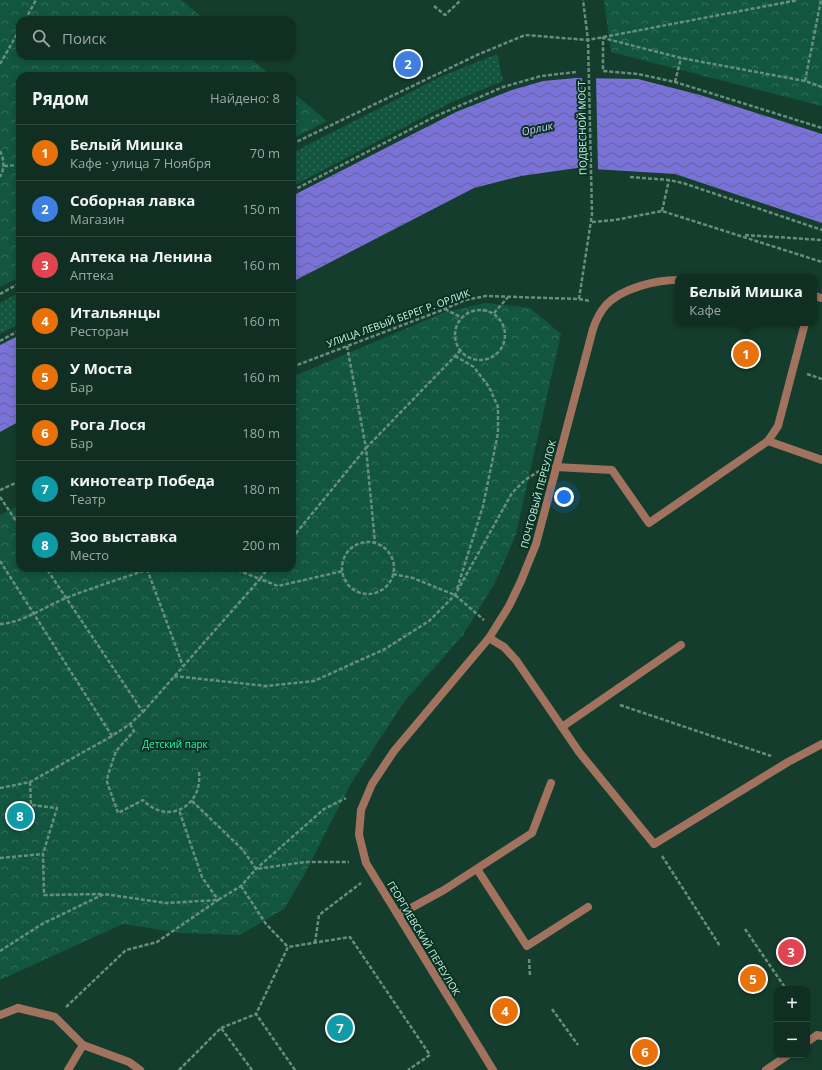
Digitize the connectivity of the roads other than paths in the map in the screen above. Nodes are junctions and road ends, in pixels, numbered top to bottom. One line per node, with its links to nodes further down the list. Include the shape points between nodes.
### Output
1 (675, 280): 5 (street, ПОЧТОВЫЙ ПЕРЕУЛОК, via 654,282 621,293 607,304 598,316)
2 (805, 326): 3 (street, via 778,426)
3 (768, 441): 4 (street); 5 (street, via 649,523 612,470)
4 (822, 460)
5 (556, 467): 6 (street, ПОЧТОВЫЙ ПЕРЕУЛОК, via 536,544 509,606)
6 (489, 638): 8 (street, via 504,647 516,660); 11 (street, ПОЧТОВЫЙ ПЕРЕУЛОК, via 394,751 372,784)
7 (681, 645): 8 (street)
8 (562, 727): 9 (street, via 579,752 654,844)
9 (822, 744)
10 (551, 783): 12 (street, via 532,833)
11 (360, 810): 14 (street, ГЕОРГИЕВСКИЙ ПЕРЕУЛОК, via 359,835 366,863)
12 (477, 869): 13 (street, via 527,946); 14 (street)
13 (588, 907)
14 (398, 915): 22 (street, ГЕОРГИЕВСКИЙ ПЕРЕУЛОК)
15 (0, 1015): 18 (street, via 18,1008 55,1017)
16 (822, 1036): 17 (street, via 817,1035)
17 (810, 1040)
18 (83, 1044): 20 (street); 21 (street, via 129,1062)
19 (784, 1058): 23 (street)
20 (68, 1070)
21 (140, 1070)
22 (493, 1070)
23 (766, 1070)

